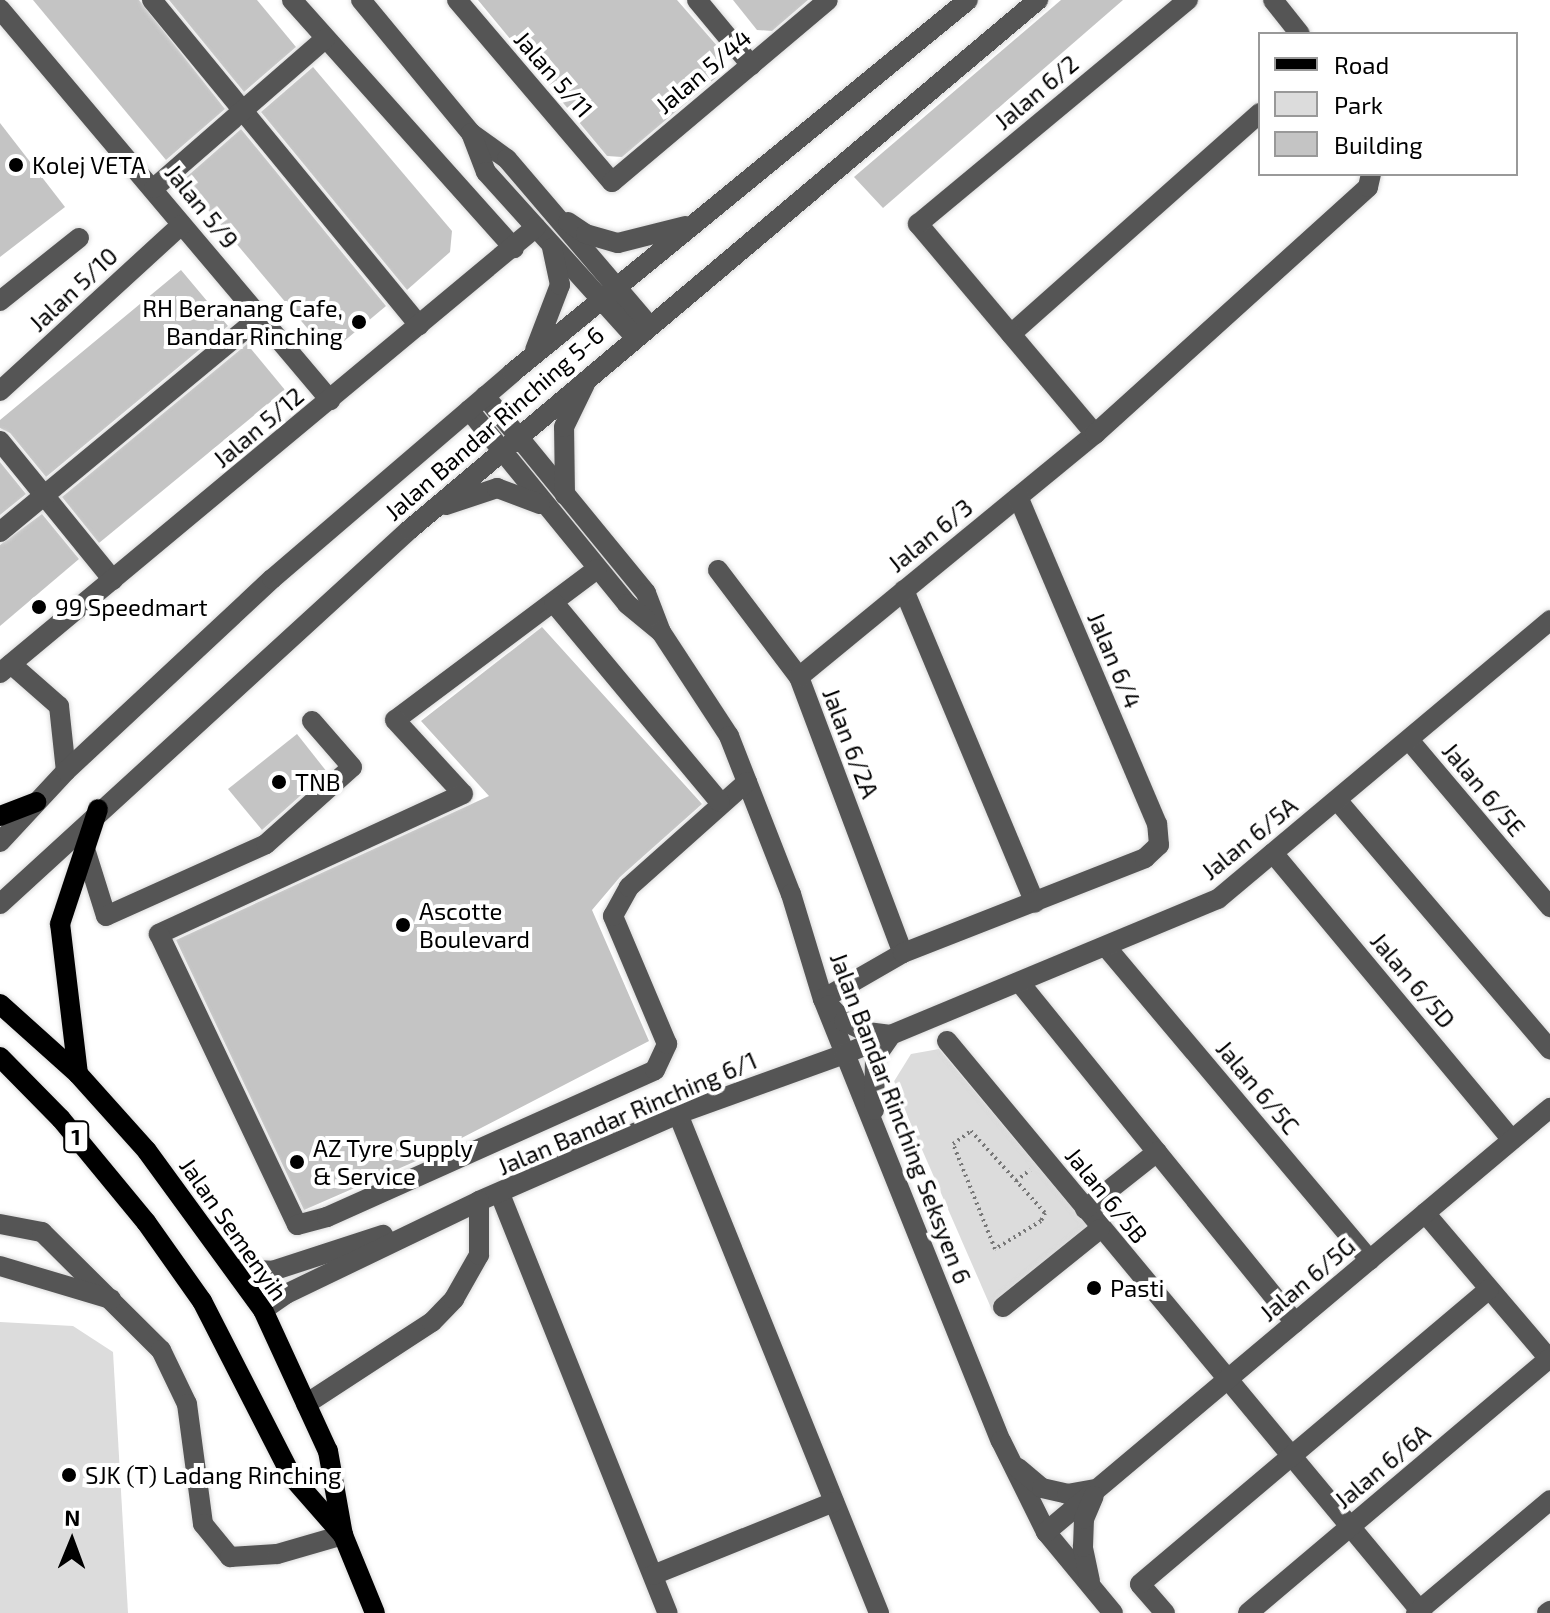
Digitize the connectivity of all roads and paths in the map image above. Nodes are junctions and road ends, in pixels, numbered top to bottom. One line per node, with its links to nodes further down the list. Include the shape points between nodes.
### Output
1 (152, 0): 15 (street)
2 (292, 0): 13 (street)
3 (361, 0): 17 (street)
4 (457, 0): 19 (street, Jalan 5/11)
5 (697, 0): 14 (street)
6 (828, 0): 14 (street, Jalan 5/44)
7 (968, 0): 22 (street, Jalan Bandar Rinching 5-6)
8 (1038, 0): 31 (street, Jalan Bandar Rinching 5-6)
9 (1188, 0): 32 (street, Jalan 6/2, via 918,224)
10 (1273, 0): 12 (street)
11 (0, 9): 20 (street, Jalan 5/9)
12 (1298, 32)
13 (325, 39): 15 (street); 26 (street)
14 (751, 65): 19 (street, Jalan 5/44)
15 (244, 108): 20 (street); 30 (street)
16 (1258, 115): 32 (street)
17 (471, 133): 21 (street, via 507,159); 24 (street, via 486,172)
18 (1371, 176): 38 (street, Jalan 6/3, via 1368,187)
19 (612, 182)
20 (154, 188): 23 (street, Jalan 5/9)
21 (548, 209): 22 (street, via 586,234 618,243); 27 (street)
22 (700, 220): 27 (street, Jalan Bandar Rinching 5-6)
23 (181, 225): 29 (street, Jalan 5/9); 35 (street, Jalan 5/10)
24 (542, 233): 26 (street, Jalan 5/12); 27 (street); 33 (street, via 558,262 560,285)
25 (79, 238): 28 (street)
26 (514, 248): 30 (street, Jalan 5/12)
27 (610, 293): 31 (street); 33 (street, Jalan Bandar Rinching 5-6)
28 (0, 301)
29 (261, 316): 36 (street, Jalan 5/9); 41 (street)
30 (419, 325): 36 (street, Jalan 5/12)
31 (642, 331): 34 (street, Jalan Bandar Rinching 5-6)
32 (1011, 334): 38 (street)
33 (532, 357): 37 (street, Jalan Bandar Rinching 5-6)
34 (589, 376): 40 (street, Jalan Bandar Rinching 5-6); 43 (street, via 564,427)
35 (0, 391)
36 (330, 400): 48 (street, Jalan 5/12)
37 (477, 403): 40 (street, Jalan Bandar Rinching Seksyen 6); 57 (street, Jalan Bandar Rinching 5-6, via 272,579)
38 (1095, 434): 42 (street, Jalan 6/3)
39 (0, 441): 41 (street)
40 (510, 444): 43 (street, Jalan Bandar Rinching Seksyen 6); 44 (street, Jalan Bandar Rinching 5-6)
41 (42, 496): 45 (street); 48 (street)
42 (1018, 497): 49 (street, Jalan 6/3); 67 (street, Jalan 6/4, via 1157,824 1159,845 1145,858)
43 (558, 504): 44 (street, via 497,488); 46 (street, Jalan Bandar Rinching Seksyen 6); 52 (street, Jalan Bandar Rinching Seksyen 6, via 646,593)
44 (431, 511): 62 (street, Jalan Bandar Rinching 5-6)
45 (0, 532)
46 (597, 569): 50 (street); 52 (street, Jalan Bandar Rinching Seksyen 6)
47 (718, 570): 54 (street, Jalan 6/2A)
48 (113, 580): 53 (street, Jalan 5/12)
49 (904, 590): 54 (street, Jalan 6/3); 67 (street)
50 (554, 603): 61 (street); 93 (street, via 395,720 463,794 159,934)
51 (1550, 620): 56 (street, Jalan 6/5A)
52 (661, 632): 58 (street, Jalan Bandar Rinching Seksyen 6, via 729,736)
53 (5, 669): 57 (street, via 59,706)
54 (799, 677): 71 (street, Jalan 6/2A)
55 (312, 721): 65 (street, via 352,767 266,844 106,916)
56 (1409, 740): 59 (street, Jalan 6/5A); 69 (street, Jalan 6/5E)
57 (66, 771): 60 (street, Jalan Bandar Rinching 5-6)
58 (747, 782): 61 (street); 73 (street, Jalan Bandar Rinching Seksyen 6, via 791,894)
59 (1337, 800): 66 (street, Jalan 6/5A); 77 (street)
60 (36, 802): 63 (main road); 64 (street, Jalan Bandar Rinching 5-6)
61 (720, 802): 91 (street, via 629,887 613,916 667,1044 655,1070)
62 (98, 809): 65 (main road); 68 (street, Jalan Bandar Rinching 5-6)
63 (0, 816)
64 (0, 842)
65 (85, 849): 80 (main road, via 60,924)
66 (1273, 853): 70 (street, Jalan 6/5A, via 1218,899); 85 (street, Jalan 6/5D)
67 (1035, 903): 71 (street)
68 (0, 904)
69 (1550, 907)
70 (1107, 948): 72 (street, Jalan 6/5A); 98 (street, Jalan 6/5C)
71 (903, 953): 73 (street)
72 (1020, 983): 75 (street, Jalan 6/5A); 86 (street)
73 (823, 999): 75 (street, via 844,1021); 78 (street, Jalan Bandar Rinching Seksyen 6)
74 (0, 1004): 80 (main road, Jalan Semenyih / 1)
75 (891, 1035): 78 (street, Jalan 6/5A); 83 (street, via 875,1058)
76 (947, 1041): 89 (street, Jalan 6/5B)
77 (1550, 1049)
78 (845, 1054): 82 (street, Jalan Bandar Rinching 6/1); 83 (street, Jalan Bandar Rinching Seksyen 6)
79 (0, 1057): 116 (main road, Jalan Semenyih / 1, via 61,1119 146,1222 202,1301 292,1477)
80 (78, 1074): 100 (main road, Jalan Semenyih / 1, via 147,1151)
81 (1550, 1108): 85 (street, Jalan 6/5G)
82 (678, 1114): 87 (street, Jalan Bandar Rinching 6/1); 113 (street)
83 (875, 1128): 110 (street, Jalan Bandar Rinching Seksyen 6)
84 (971, 1131): 84 (path, via 1045,1213 1041,1221 995,1249 953,1144)
85 (1512, 1140): 90 (street, Jalan 6/5G)
86 (1157, 1152): 89 (street); 105 (street)
87 (500, 1194): 88 (street, Jalan Bandar Rinching 6/1); 117 (street)
88 (479, 1201): 94 (street, Jalan Bandar Rinching 6/1); 108 (street, via 479,1255 454,1299 421,1329)
89 (1085, 1209): 95 (street, Jalan 6/5B)
90 (1425, 1213): 98 (street, Jalan 6/5G); 101 (street)
91 (327, 1217): 93 (street); 96 (street)
92 (0, 1224): 102 (street, via 42,1232)
93 (297, 1225): 97 (street)
94 (431, 1225): 96 (street, Jalan Bandar Rinching 6/1, via 398,1230); 104 (street, Jalan Bandar Rinching 6/1)
95 (1100, 1229): 103 (street); 107 (street, Jalan 6/5B)
96 (341, 1250): 97 (street, Jalan Bandar Rinching 6/1)
97 (314, 1259): 100 (street, Jalan Bandar Rinching 6/1, via 272,1271)
98 (1370, 1260): 105 (street, Jalan 6/5G)
99 (0, 1266): 102 (street)
100 (237, 1269): 104 (main road, Jalan Semenyih / 1)
101 (1489, 1289): 106 (street); 109 (street)
102 (116, 1301): 116 (street, via 161,1350 187,1404 203,1524 230,1557 277,1554)
103 (1003, 1307)
104 (263, 1310): 108 (main road, Jalan Semenyih / 1)
105 (1295, 1323): 107 (street, Jalan 6/5G)
106 (1550, 1360): 114 (street, Jalan 6/6A)
107 (1226, 1381): 109 (street, Jalan 6/5B); 111 (street, Jalan 6/5G)
108 (306, 1404): 116 (main road, Jalan Semenyih / 1, via 328,1451)
109 (1290, 1457): 114 (street, Jalan 6/5B); 124 (street, via 1140,1584)
110 (1012, 1463): 111 (street, via 1042,1488 1067,1494); 115 (street, Jalan Bandar Rinching Seksyen 6)
111 (1098, 1489): 115 (street, Jalan 6/5G); 118 (street, Jalan 6/5G, via 1084,1519 1083,1547)
112 (1550, 1500): 119 (street)
113 (834, 1502): 117 (street); 122 (street)
114 (1349, 1527): 119 (street, Jalan 6/5B); 125 (street, Jalan 6/6A)
115 (1046, 1532): 118 (street, Jalan Bandar Rinching Seksyen 6)
116 (343, 1535): 120 (main road, Jalan Semenyih / 1)
117 (653, 1575): 121 (street)
118 (1092, 1588): 123 (street, Jalan Bandar Rinching Seksyen 6)
119 (1419, 1612)
120 (375, 1613)
121 (668, 1613)
122 (879, 1613)
123 (1113, 1613)
124 (1165, 1613)
125 (1248, 1613)

